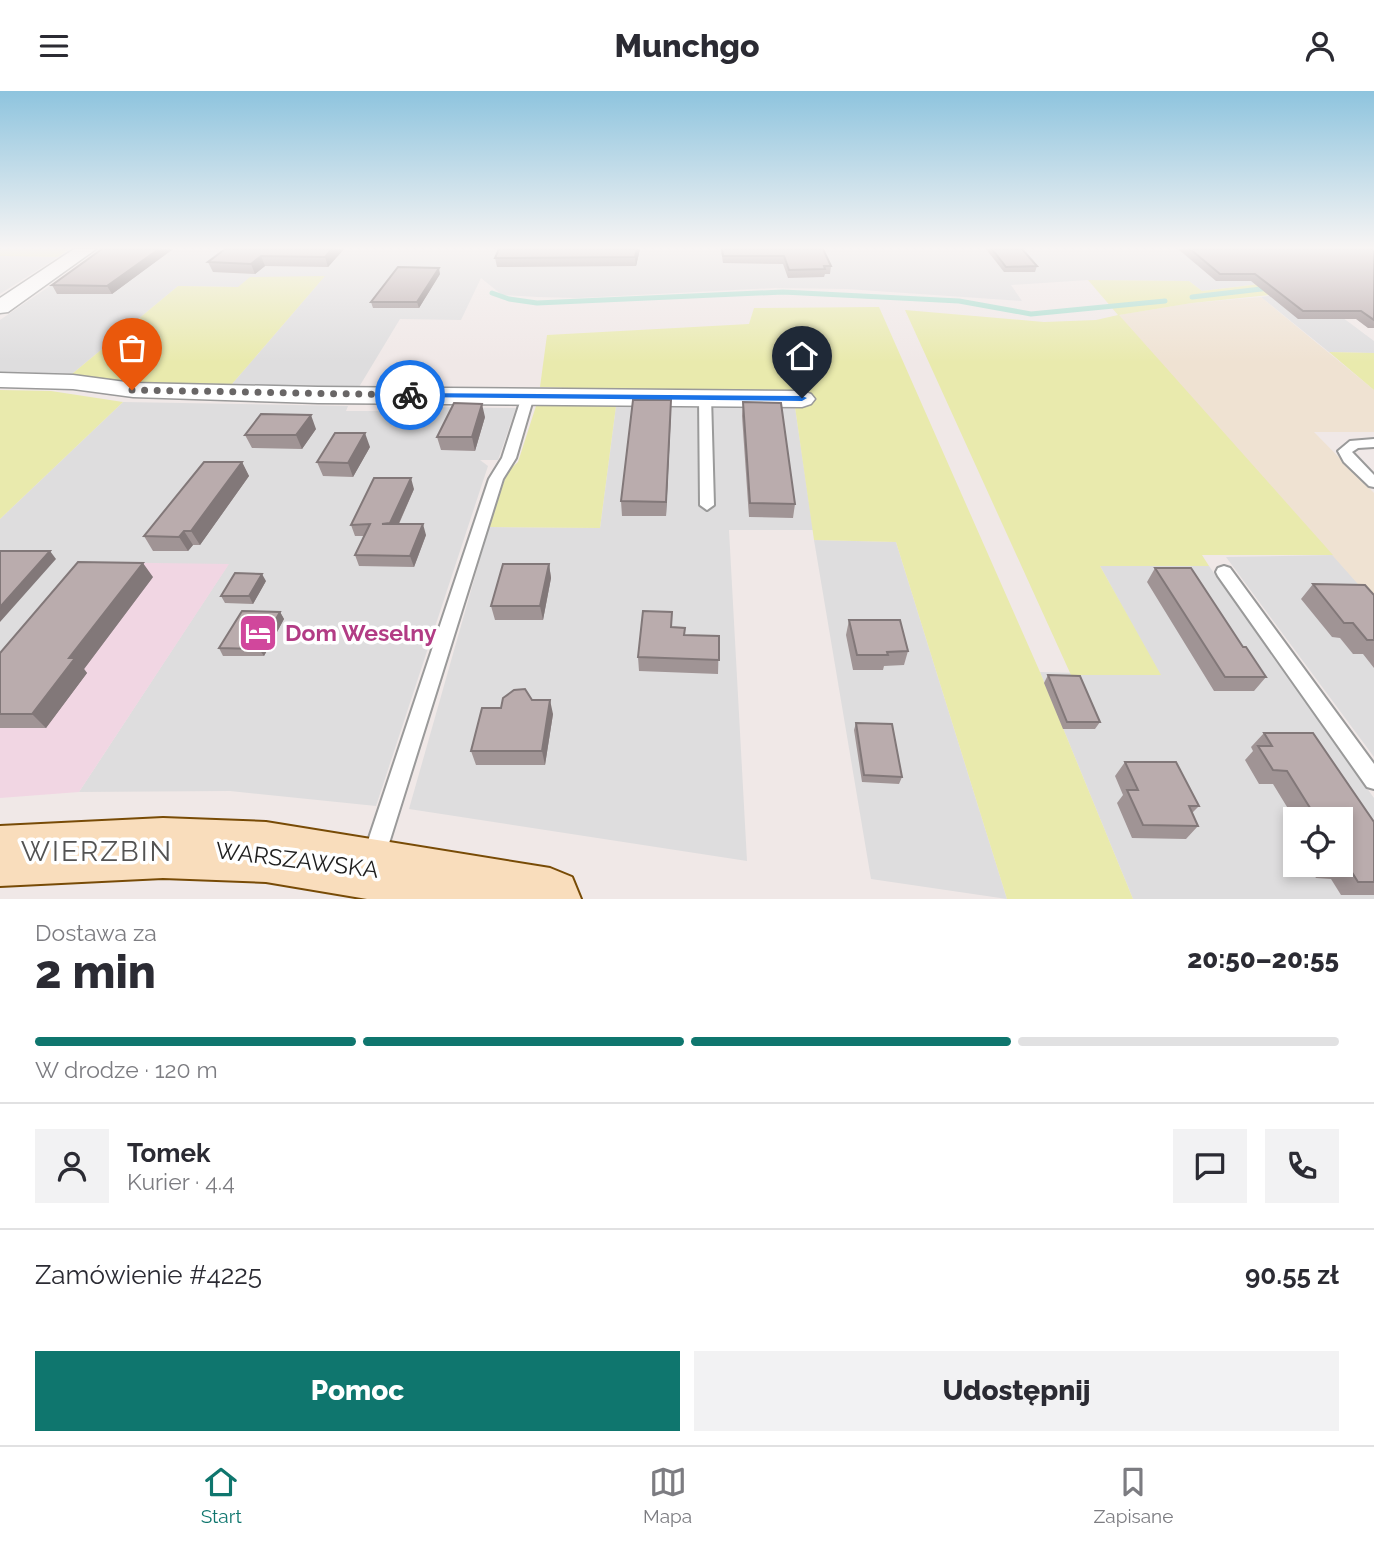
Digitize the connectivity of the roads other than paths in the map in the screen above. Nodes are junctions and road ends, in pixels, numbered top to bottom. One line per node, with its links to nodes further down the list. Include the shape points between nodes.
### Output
1 (30, 287): 2 (street)
2 (0, 307)
3 (0, 380): 5 (street, via 73,382 132,390)
4 (705, 396): 5 (street); 6 (street); 9 (lane)
5 (528, 397): 13 (lane, via 509,458 496,479)
6 (802, 398)
7 (1374, 443): 8 (lane, via 1355,444 1345,451)
8 (1374, 483)
9 (707, 505)
10 (1224, 572): 11 (lane)
11 (1374, 780)
12 (0, 856): 13 (main road, WARSZAWSKA, via 163,848 266,852)
13 (370, 867): 14 (main road, WARSZAWSKA)
14 (550, 899)

